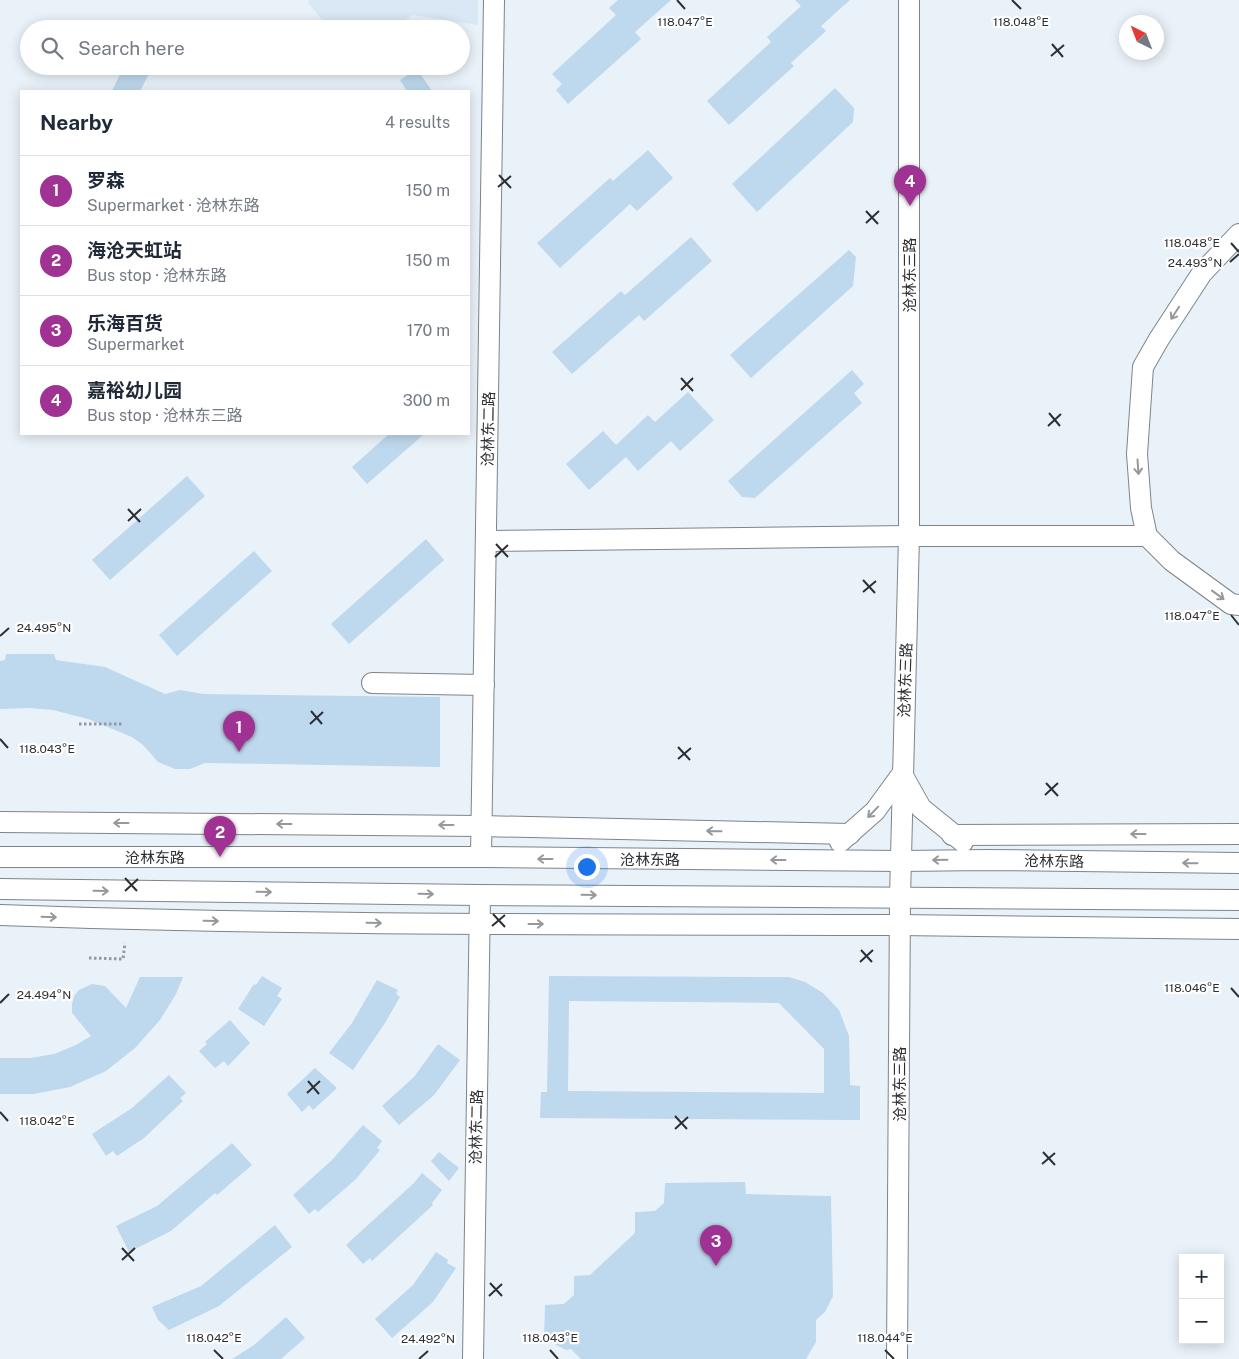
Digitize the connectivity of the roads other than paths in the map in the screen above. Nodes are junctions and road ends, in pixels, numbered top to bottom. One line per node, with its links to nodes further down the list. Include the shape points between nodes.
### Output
1 (494, 0): 6 (street, 沧林东二路)
2 (909, 0): 4 (street, 沧林东三路)
3 (1239, 234): 5 (street, one-way to 5, via 1202,272 1143,367 1137,454 1141,508)
4 (909, 536): 5 (street); 6 (street); 10 (street, 沧林东三路)
5 (1147, 536): 7 (street, one-way to 7, via 1172,561 1230,604)
6 (486, 541): 9 (street, 沧林东二路)
7 (1239, 605)
8 (372, 684): 9 (street)
9 (484, 685): 12 (street, 沧林东二路)
10 (902, 774): 13 (street, one-way to 13, via 875,811); 15 (street, via 921,808); 20 (street, 沧林东三路)
11 (0, 822): 12 (street, one-way to 11)
12 (481, 826): 13 (street, one-way to 12); 17 (street, 沧林东二路)
13 (850, 834): 18 (street)
14 (1239, 834): 15 (street, one-way to 15)
15 (952, 835): 19 (street)
16 (0, 857): 17 (street, 沧林东路)
17 (481, 857): 18 (street, 沧林东路, one-way to 17)
18 (819, 860): 20 (street, 沧林东路)
19 (987, 860): 20 (street, 沧林东路, one-way to 20); 21 (street, 沧林东路, one-way to 19)
20 (901, 861): 24 (street, 沧林东三路)
21 (1239, 863)
22 (0, 889): 23 (street, one-way to 23)
23 (480, 895): 24 (street, one-way to 24); 27 (street, 沧林东二路)
24 (900, 898): 25 (street); 28 (street, 沧林东三路)
25 (1239, 900)
26 (0, 915): 27 (street, one-way to 27, via 162,921)
27 (479, 924): 28 (street, one-way to 28); 30 (street, 沧林东二路)
28 (900, 925): 29 (street); 31 (street, 沧林东三路)
29 (1239, 929)
30 (473, 1359)
31 (897, 1359)

